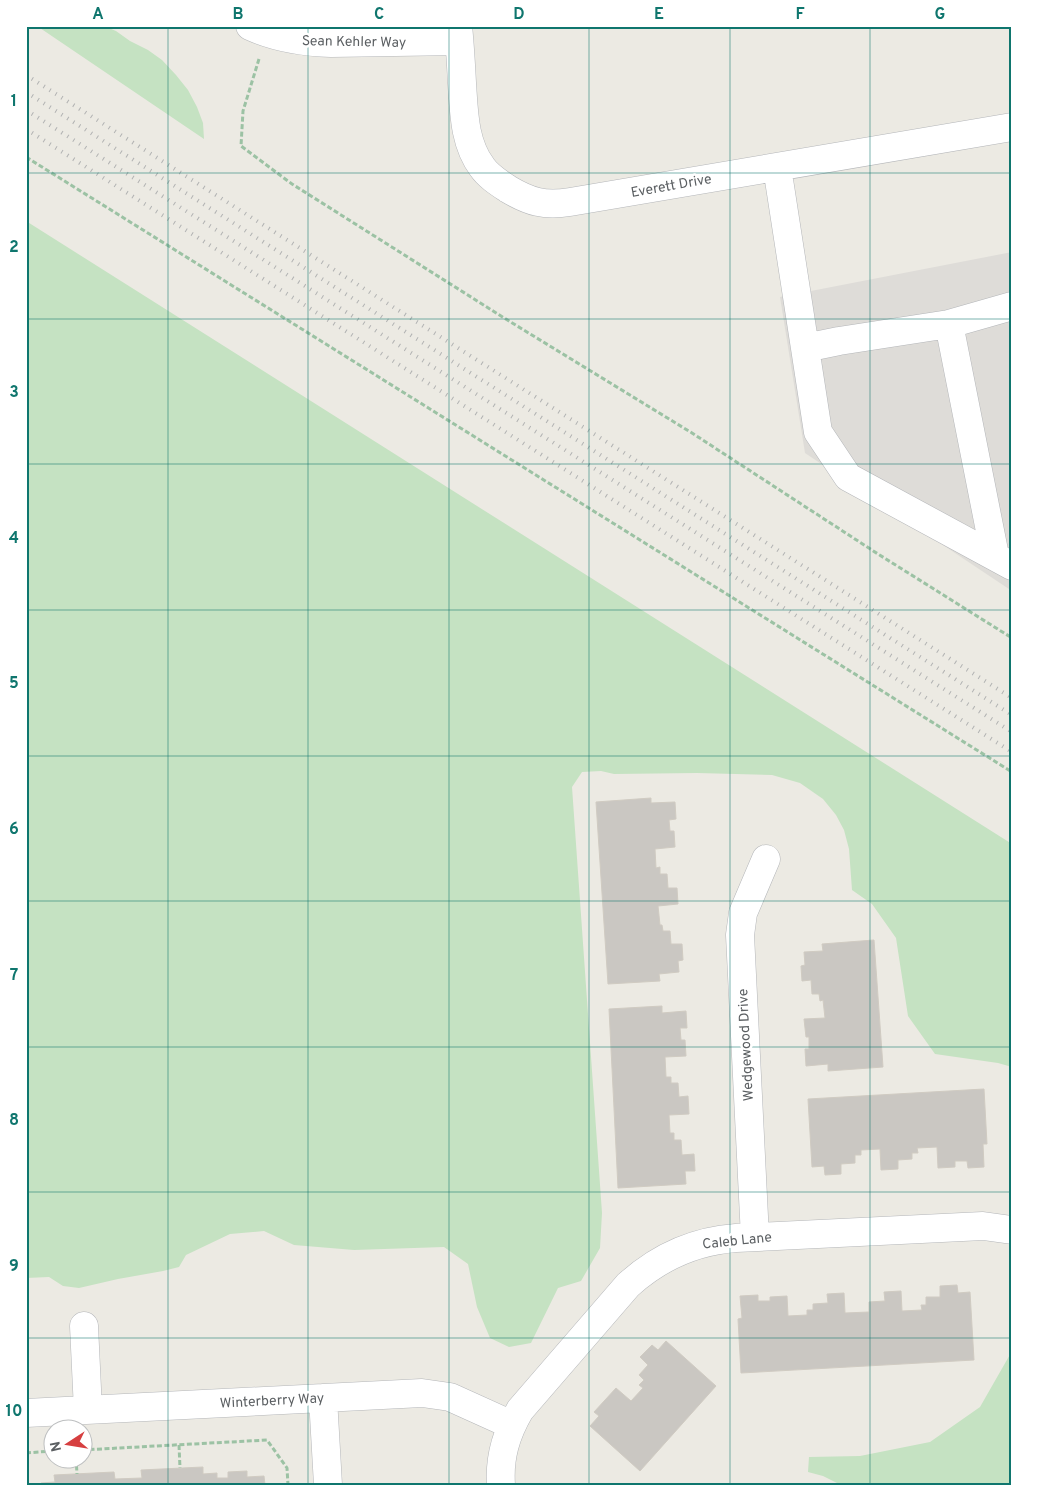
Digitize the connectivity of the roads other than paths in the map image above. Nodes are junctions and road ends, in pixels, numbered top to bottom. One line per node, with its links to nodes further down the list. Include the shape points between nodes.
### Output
1 (258, 30): 3 (street, Sean Kehler Way, via 293,40 331,43)
2 (459, 33): 3 (street, Sean Kehler Way); 5 (street, Everett Drive, via 464,120 475,156 482,168 505,187 530,200 545,204 570,202)
3 (389, 34)
4 (1012, 127): 5 (street, Everett Drive)
5 (776, 167): 8 (street)
6 (1012, 306): 7 (street)
7 (949, 324): 8 (street); 9 (street)
8 (805, 348): 9 (street, via 818,432 848,477)
9 (1003, 561)
10 (766, 858): 12 (street, Wedgewood Drive, via 744,913 740,935)
11 (1012, 1230): 12 (street, Caleb Lane, via 983,1226)
12 (755, 1237): 17 (street, Caleb Lane, via 693,1246 645,1271 628,1285 529,1398)
13 (84, 1326): 15 (street)
14 (324, 1398): 15 (street, Winterberry Way); 17 (street, Winterberry Way, via 412,1393 441,1395); 18 (street)
15 (88, 1410): 16 (street, Winterberry Way)
16 (26, 1413)
17 (512, 1425): 19 (street, Caleb Lane, via 502,1451)
18 (328, 1485)
19 (501, 1485)

